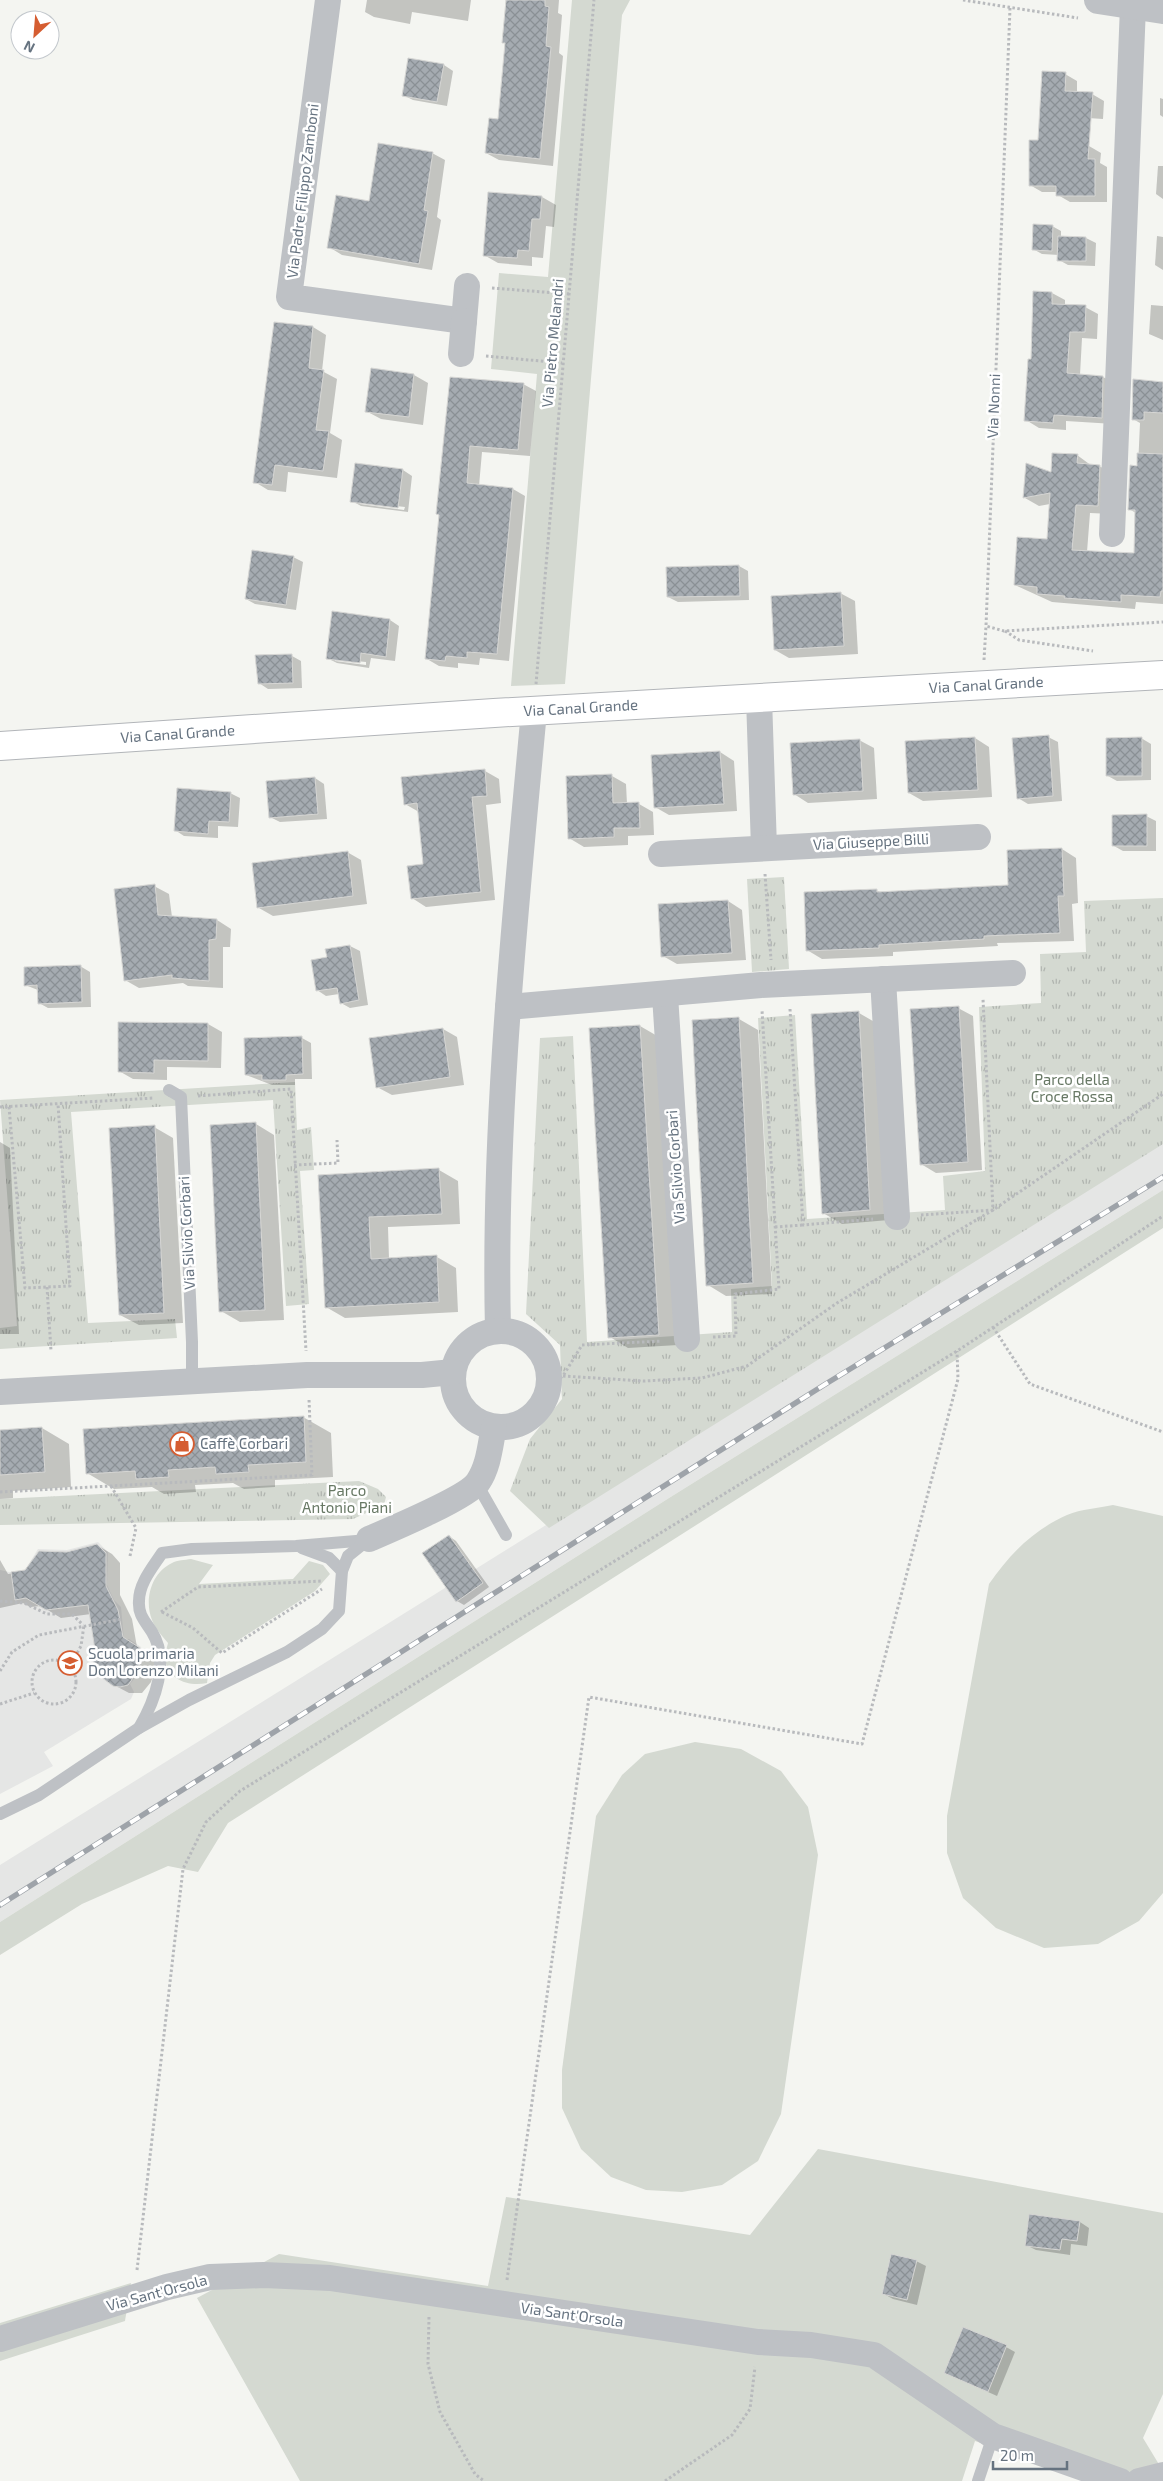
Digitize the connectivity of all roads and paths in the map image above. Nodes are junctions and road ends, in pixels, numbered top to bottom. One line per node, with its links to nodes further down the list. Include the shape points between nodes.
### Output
1 (328, 0): 9 (street, Via Padre Filippo Zamboni, via 289,297)
2 (594, 0): 8 (path, Via Pietro Melandri)
3 (963, 0): 14 (path, Via Nonni, via 1010,8)
4 (1098, 0): 5 (street)
5 (1133, 6): 6 (street); 12 (street)
6 (1163, 10)
7 (467, 286): 8 (path); 9 (street)
8 (569, 294): 11 (path, Via Pietro Melandri)
9 (464, 321): 10 (street)
10 (461, 354): 11 (path)
11 (562, 363): 20 (path, Via Pietro Melandri)
12 (1112, 534)
13 (1163, 622): 15 (path)
14 (986, 626): 15 (path); 17 (path, Via Nonni)
15 (1004, 631): 16 (path, via 1019,640)
16 (1096, 652)
17 (984, 661)
18 (1163, 675): 19 (main road, Via Canal Grande)
19 (759, 698): 20 (main road, Via Canal Grande); 23 (street)
20 (535, 700): 21 (main road, Via Canal Grande); 29 (street)
21 (0, 746)
22 (978, 837): 23 (street, Via Giuseppe Billi)
23 (764, 848): 24 (street, Via Giuseppe Billi); 27 (path)
24 (661, 854)
25 (1013, 973): 26 (street)
26 (883, 979): 27 (street); 39 (street)
27 (767, 985): 28 (street); 41 (path)
28 (665, 995): 29 (street); 45 (street, Via Silvio Corbari)
29 (508, 1007): 44 (street, via 501,1130)
30 (169, 1090): 32 (lane)
31 (1163, 1094): 51 (path, via 993,1210 837,1303 747,1366 702,1378)
32 (181, 1097): 33 (path); 37 (path, via 291,1089); 50 (lane, Via Silvio Corbari)
33 (58, 1104): 35 (path); 42 (path, via 70,1286)
34 (0, 1107): 35 (path)
35 (9, 1107): 42 (path, via 25,1288)
36 (337, 1140): 37 (path, via 338,1163)
37 (294, 1165): 48 (path)
38 (1163, 1216): 43 (path)
39 (897, 1217)
40 (803, 1225): 41 (path)
41 (775, 1227): 45 (path, via 779,1289 735,1294 736,1336)
42 (47, 1287): 46 (path)
43 (993, 1327): 47 (path); 55 (path, via 1030,1384)
44 (498, 1332): 49 (street, via 473,1340 460,1354); 51 (street, via 525,1338 536,1347)
45 (687, 1339): 51 (path, via 582,1345)
46 (51, 1351)
47 (957, 1351): 79 (path, via 240,1791 206,1822 183,1869); 81 (path, via 958,1379 862,1744 589,1697)
48 (306, 1356)
49 (453, 1372): 50 (street, via 307,1375); 54 (street, via 458,1402 480,1423)
50 (192, 1382): 52 (street)
51 (556, 1382): 54 (street, via 535,1413 523,1422)
52 (0, 1392)
53 (308, 1393): 57 (path, via 312,1475)
54 (494, 1427): 56 (street, via 485,1470)
55 (1163, 1432)
56 (477, 1484): 59 (lane); 60 (street, via 445,1504)
57 (111, 1486): 58 (path); 62 (path, via 136,1528)
58 (0, 1492)
59 (506, 1535)
60 (369, 1539): 61 (lane); 63 (lane, via 348,1556)
61 (296, 1546): 63 (lane, via 329,1558); 77 (lane, via 162,1553 146,1577 139,1601 140,1614 152,1631 159,1656 156,1692)
62 (130, 1556)
63 (342, 1571): 77 (lane, via 339,1611 322,1629 287,1652)
64 (238, 1581): 67 (path)
65 (217, 1582): 66 (path)
66 (213, 1586): 67 (path); 69 (path, via 198,1588)
67 (234, 1586): 69 (path, via 326,1580 321,1590 222,1653 193,1628)
68 (0, 1600): 72 (path, via 24,1603 47,1614 72,1614)
69 (162, 1612): 70 (path)
70 (157, 1614)
71 (112, 1619): 72 (path)
72 (84, 1625): 73 (path, via 81,1646); 74 (path, via 39,1635 12,1652)
73 (70, 1666): 75 (path, via 57,1660 43,1662 34,1672); 75 (path, via 76,1680 72,1695 67,1700 60,1704 45,1703)
74 (0, 1670)
75 (34, 1693): 76 (path)
76 (0, 1704)
77 (139, 1728): 78 (lane, via 39,1795)
78 (0, 1814)
79 (137, 2272)
80 (430, 2294): 81 (street, Via Sant'Orsola); 82 (street, Via Sant'Orsola, via 330,2278 210,2277 167,2287); 86 (path, via 428,2364 440,2412 475,2474)
81 (503, 2305): 83 (street, Via Sant'Orsola)
82 (0, 2339)
83 (758, 2342): 84 (street, Via Sant'Orsola, via 811,2345 874,2355); 87 (path, via 750,2409 732,2435)
84 (993, 2436): 88 (lane); 89 (street, Via Sant'Orsola)
85 (1163, 2475): 90 (street)
86 (484, 2481)
87 (665, 2481)
88 (978, 2481)
89 (1120, 2481)
90 (1139, 2481)

